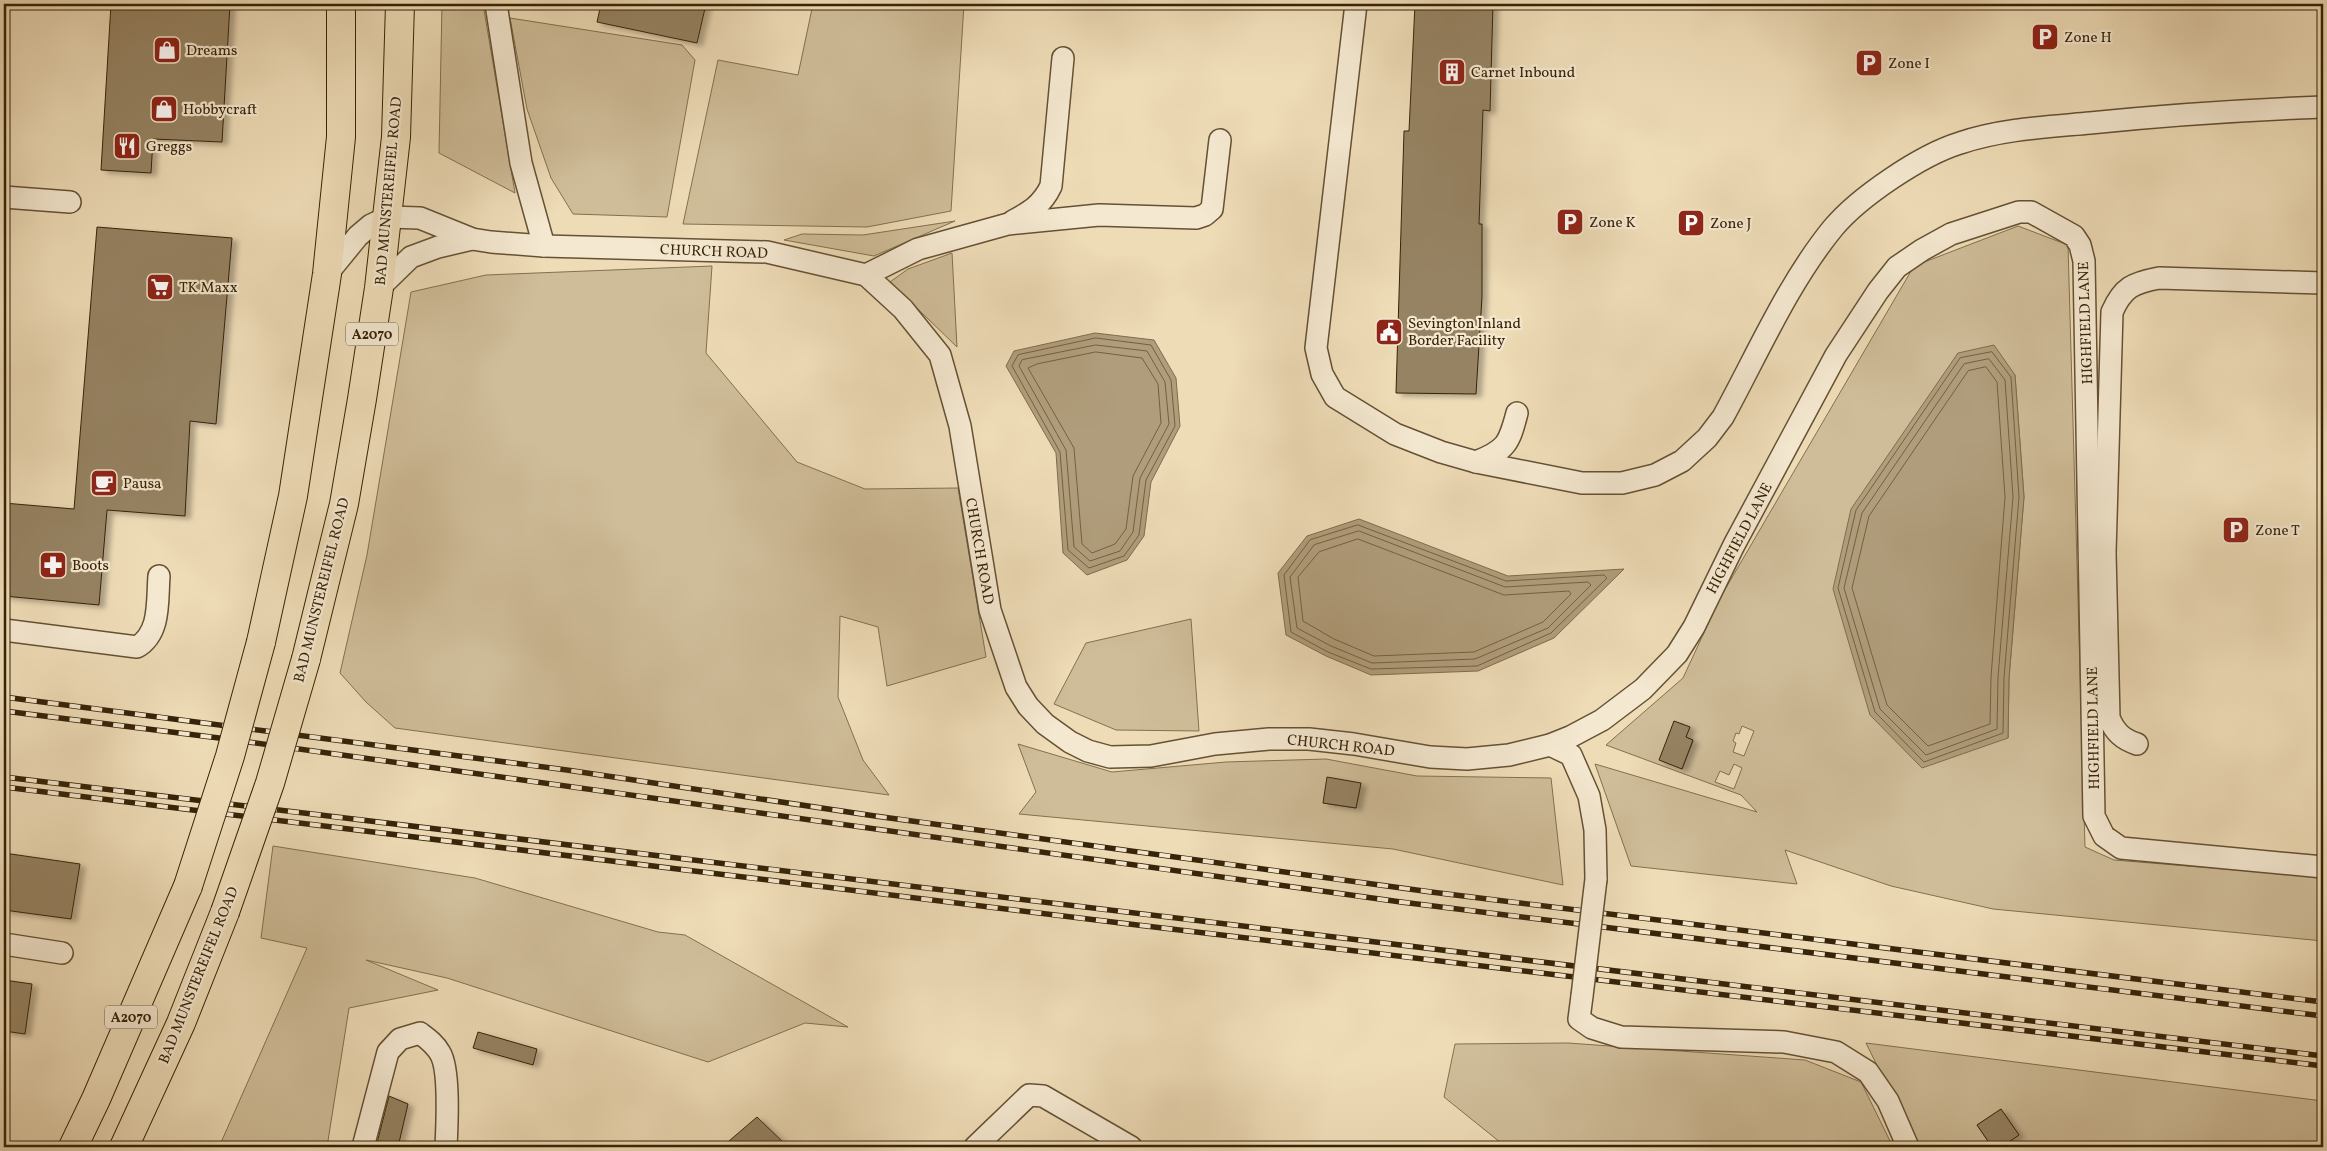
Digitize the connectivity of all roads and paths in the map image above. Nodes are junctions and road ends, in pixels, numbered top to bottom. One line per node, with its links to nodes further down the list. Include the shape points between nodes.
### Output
1 (341, 4): 14 (highway, A2070, via 341,137)
2 (400, 4): 10 (highway, BAD MUNSTEREIFEL ROAD / A2070, via 396,137)
3 (496, 4): 13 (street, via 521,163)
4 (1356, 4): 19 (street, via 1316,348 1322,374 1335,397 1395,434)
5 (1063, 58): 11 (street, via 1051,186 1035,209)
6 (2323, 107): 19 (street, via 2190,113 2010,131 1959,143 1882,185 1834,228 1799,276 1723,417 1708,438 1682,461 1655,475 1622,483 1582,483)
7 (1220, 140): 11 (street, via 1212,209 1205,216 1099,215)
8 (4, 197): 9 (street)
9 (70, 202)
10 (388, 217): 12 (street, CHURCH ROAD, via 420,218); 14 (street, via 358,236); 17 (highway, BAD MUNSTEREIFEL ROAD / A2070)
11 (1008, 224): 15 (street, via 918,249)
12 (472, 239): 13 (street, CHURCH ROAD); 17 (street, CHURCH ROAD, via 411,257)
13 (544, 246): 15 (street, CHURCH ROAD, via 767,252)
14 (327, 274): 27 (highway, A2070, bridge, via 293,496 262,642 230,756 188,886)
15 (866, 275): 23 (street, CHURCH ROAD, via 903,309 940,355 960,426 990,610 1009,670 1028,706 1045,724 1070,742 1102,755 1128,758 1269,739 1309,739 1430,757 1467,759 1509,755)
16 (2323, 283): 22 (street, via 2159,278 2136,283 2120,295 2112,312 2105,553 2109,718 2114,730 2126,741)
17 (379, 288): 28 (highway, BAD MUNSTEREIFEL ROAD / A2070, bridge, via 344,504 306,659 270,783 225,912 181,1023)
18 (1517, 413): 19 (street, via 1510,439 1494,454)
19 (1476, 462)
20 (159, 576): 21 (street, via 155,626 150,636 137,647)
21 (4, 630)
22 (2137, 744)
23 (1550, 745): 24 (street, HIGHFIELD LANE, via 1602,720 1643,689 1677,654 1836,355 1897,268 1951,234 2019,212 2031,212 2074,236 2084,261 2094,816 2104,836 2120,848); 33 (street, bridge, via 1571,756 1589,796 1596,830 1596,878 1578,1019 1592,1028 1622,1037 1784,1042 1836,1052 1868,1072 1888,1101)
24 (2323, 867)
25 (4, 944): 26 (street)
26 (62, 952)
27 (73, 1147)
28 (124, 1147)
29 (362, 1147): 30 (street, via 388,1052 400,1039 420,1033 442,1054 448,1099)
30 (446, 1147)
31 (974, 1147): 32 (street, via 1028,1095 1043,1096)
32 (1131, 1147)
33 (1908, 1147)

